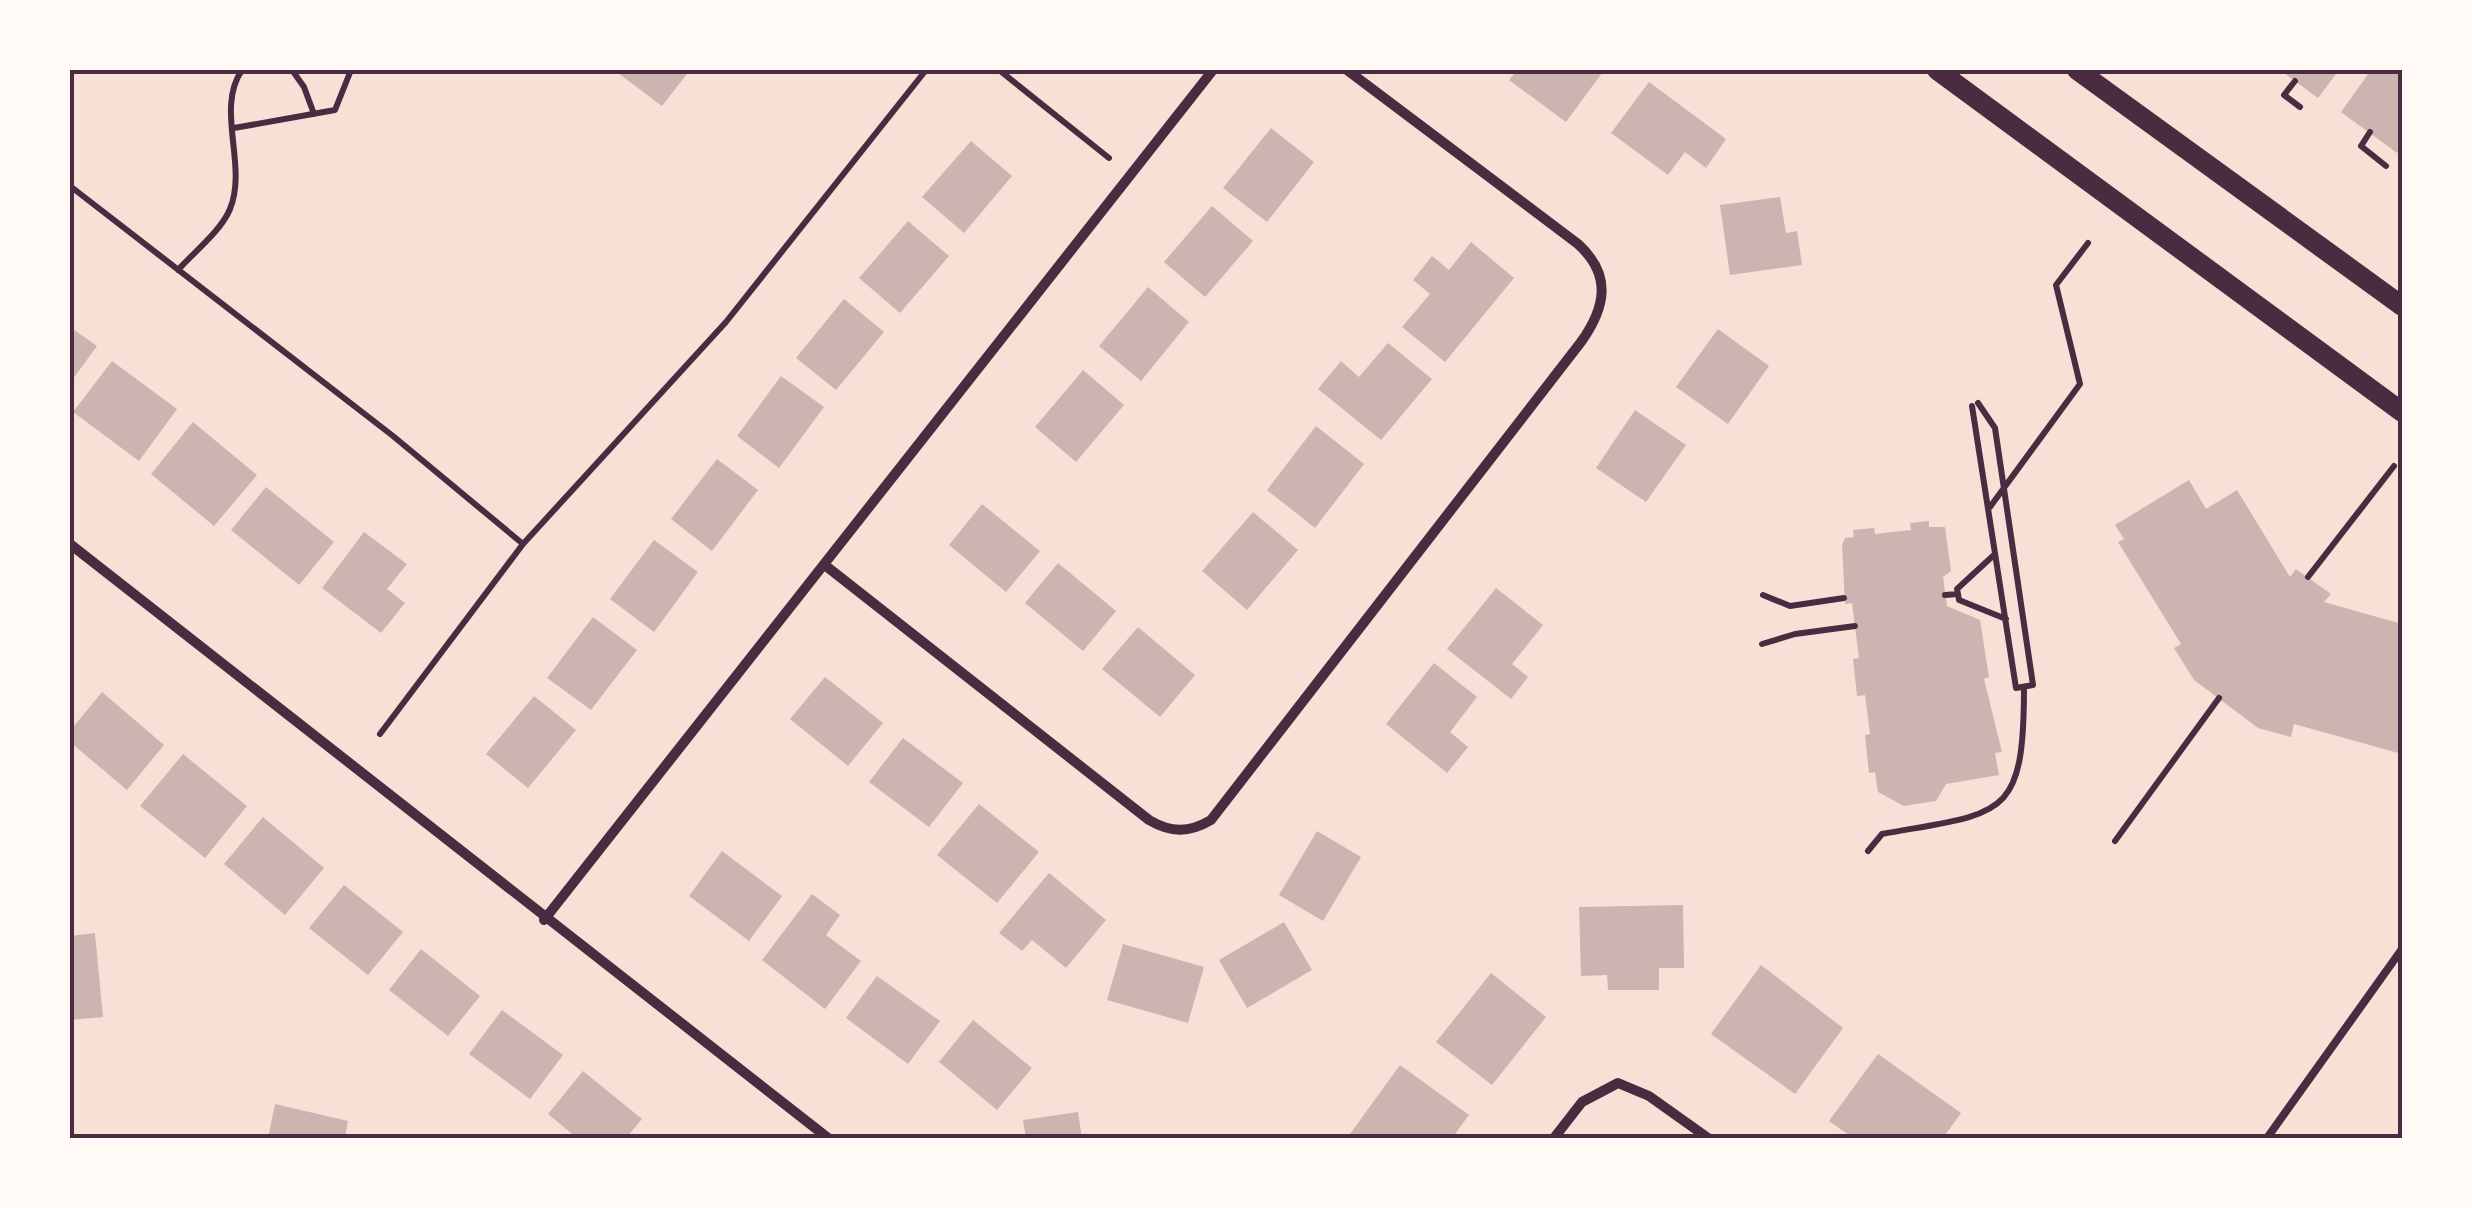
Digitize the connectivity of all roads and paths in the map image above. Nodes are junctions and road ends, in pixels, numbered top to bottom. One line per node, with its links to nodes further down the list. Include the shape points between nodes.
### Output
1 (242, 70): 13 (path, via 231,92)
2 (292, 70): 12 (path)
3 (351, 70): 12 (path, via 335,110)
4 (926, 70): 26 (path, via 726,322)
5 (999, 70): 15 (path)
6 (1213, 70): 28 (street)
7 (1347, 70): 28 (street, via 1578,244 1598,268 1603,300 1581,342 1211,820 1173,831 1149,820)
8 (1937, 70): 21 (main road)
9 (2078, 70): 20 (main road)
10 (2295, 81): 11 (path, via 2284,96)
11 (2300, 106)
12 (314, 114): 13 (path)
13 (234, 128): 19 (path, via 231,207)
14 (2370, 132): 16 (path, via 2361,146)
15 (1109, 158)
16 (2386, 166)
17 (70, 186): 19 (path)
18 (2088, 243): 23 (path, via 2056,285 2080,384)
19 (178, 270): 26 (path)
20 (2402, 306)
21 (2402, 412)
22 (2394, 466): 29 (path)
23 (2006, 490): 24 (path); 24 (path, via 1995,428 1975,404); 37 (path, via 2033,685)
24 (1989, 508): 27 (path)
25 (70, 544): 42 (street)
26 (523, 544): 39 (path)
27 (1996, 553): 30 (path); 34 (path)
28 (826, 566): 42 (street)
29 (2308, 578)
30 (1958, 594): 32 (path); 34 (path)
31 (1764, 595): 33 (path, via 1790,606)
32 (1946, 595)
33 (1844, 598)
34 (2006, 619): 37 (path, via 2016,688)
35 (1854, 626): 36 (path)
36 (1762, 644)
37 (2024, 687): 41 (path, via 2022,761 2010,792 1967,819 1882,834)
38 (2219, 698): 40 (path)
39 (380, 734)
40 (2116, 841)
41 (1868, 851)
42 (544, 920): 44 (street)
43 (2402, 949): 47 (lane)
44 (828, 1138)
45 (1554, 1138): 46 (street, via 1582,1102 1618,1083 1649,1096)
46 (1708, 1138)
47 (2267, 1138)

